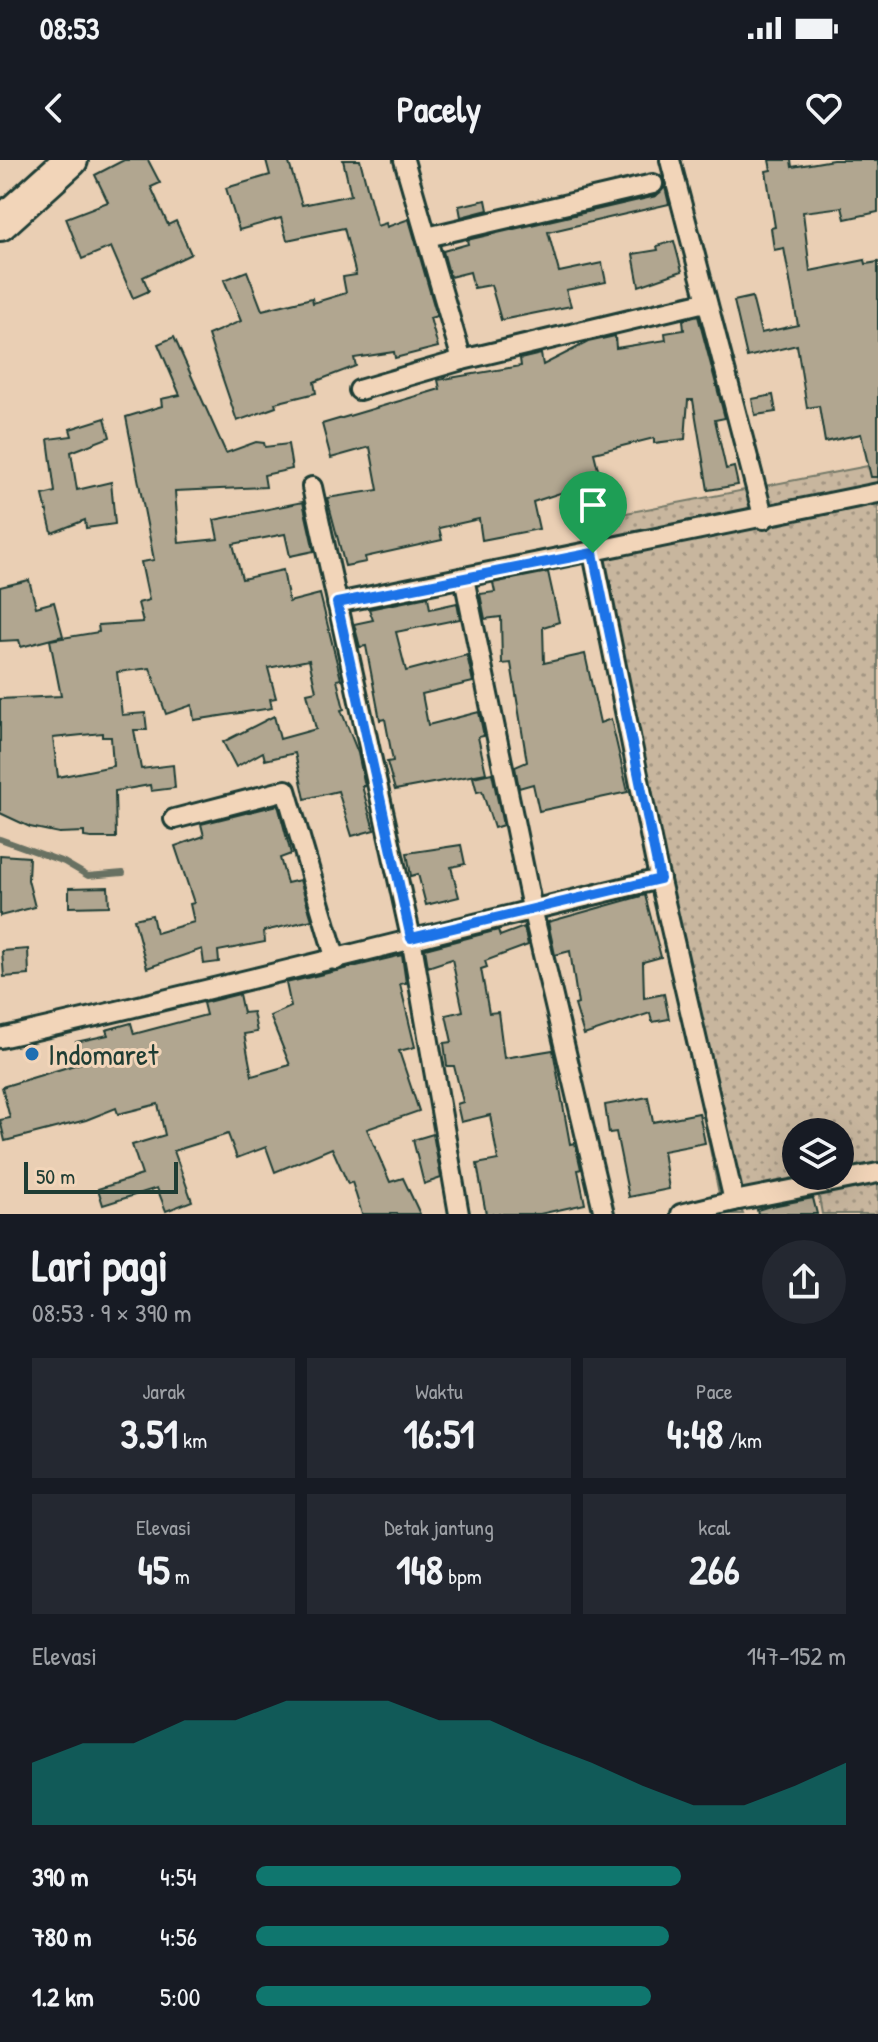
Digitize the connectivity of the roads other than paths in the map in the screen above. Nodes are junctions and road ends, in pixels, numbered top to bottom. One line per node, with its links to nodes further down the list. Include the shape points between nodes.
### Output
1 (52, 160): 6 (highway)
2 (71, 160): 7 (highway)
3 (404, 160): 8 (street)
4 (670, 160): 9 (street)
5 (653, 184): 8 (street)
6 (0, 198)
7 (0, 224)
8 (427, 237): 10 (street)
9 (705, 302): 10 (street); 14 (street)
10 (462, 360): 11 (street)
11 (359, 390)
12 (312, 487): 17 (street)
13 (878, 493): 14 (street)
14 (764, 519): 15 (street)
15 (593, 553): 16 (street); 19 (street)
16 (464, 578): 17 (street); 20 (street)
17 (337, 603): 21 (street)
18 (174, 819): 22 (street, via 286,790)
19 (660, 879): 20 (street); 25 (street)
20 (532, 908): 21 (street); 27 (street)
21 (411, 938): 22 (street); 26 (street)
22 (336, 960): 23 (street)
23 (0, 1038)
24 (878, 1173): 25 (street)
25 (734, 1201): 28 (street)
26 (459, 1214)
27 (604, 1214)
28 (681, 1214)

